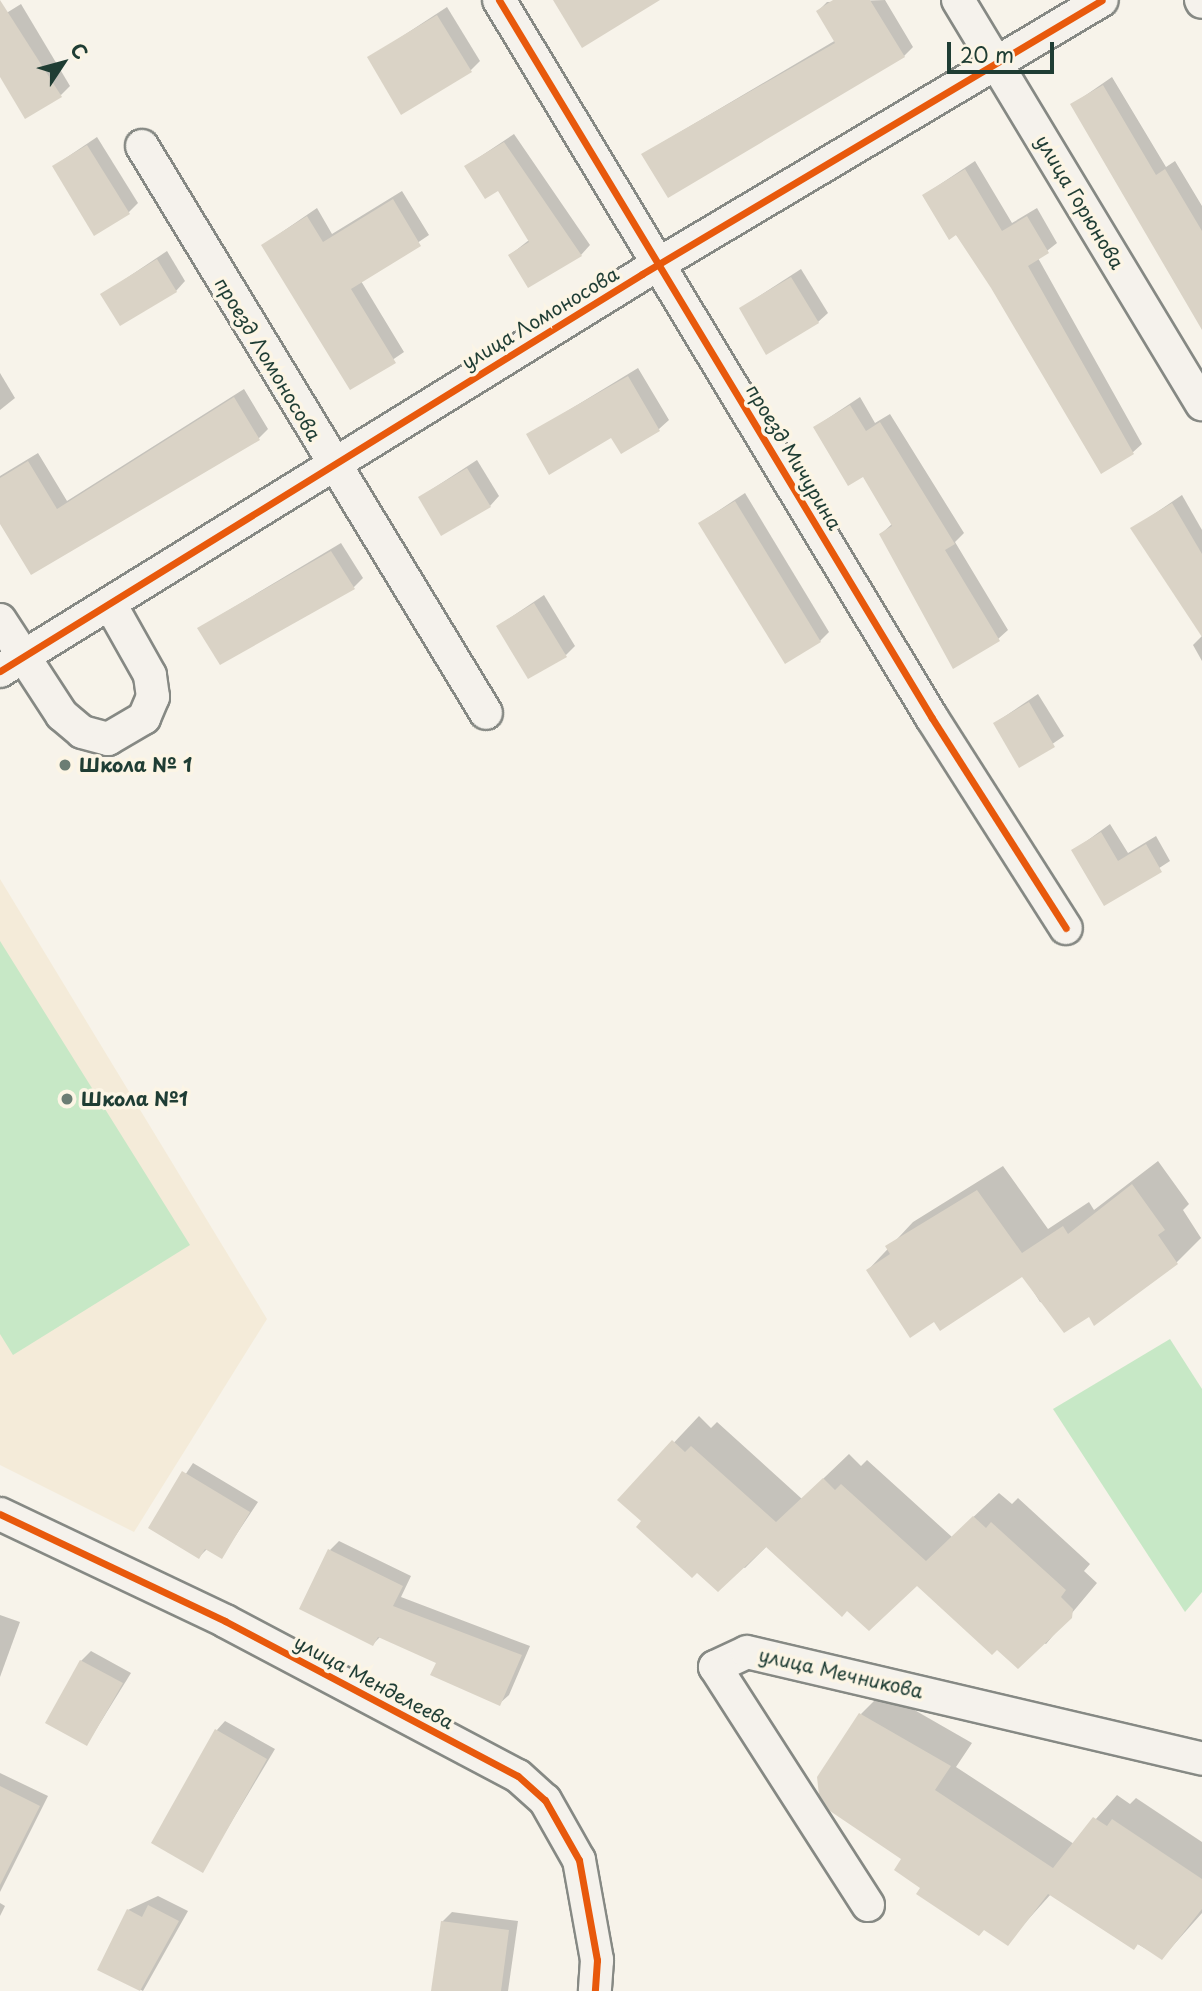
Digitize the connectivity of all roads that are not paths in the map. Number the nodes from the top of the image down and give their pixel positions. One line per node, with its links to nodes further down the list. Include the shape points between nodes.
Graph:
1 (499, 0): 6 (street, проезд Мичурина)
2 (958, 0): 4 (street, улица Горюнова)
3 (1102, 0): 4 (street, улица Ломоносова)
4 (996, 63): 6 (street, улица Ломоносова); 7 (street, улица Горюнова)
5 (142, 146): 8 (street, проезд Ломоносова)
6 (660, 263): 8 (street, улица Ломоносова); 13 (street, проезд Мичурина, via 932,718)
7 (1202, 404)
8 (331, 464): 9 (street, улица Ломоносова); 12 (street, проезд Ломоносова)
9 (110, 604): 11 (street, улица Ломоносова); 11 (street, via 150,674 153,697 144,718 126,733 108,739 82,733)
10 (0, 620): 11 (street)
11 (12, 664)
12 (486, 713)
13 (1066, 928)
14 (0, 1514): 17 (street, улица Менделеева, via 225,1621 518,1776 565,1828 579,1860 597,1960)
15 (1202, 1759): 16 (street, улица Мечникова, via 747,1652 715,1667)
16 (868, 1905)
17 (596, 1991)

